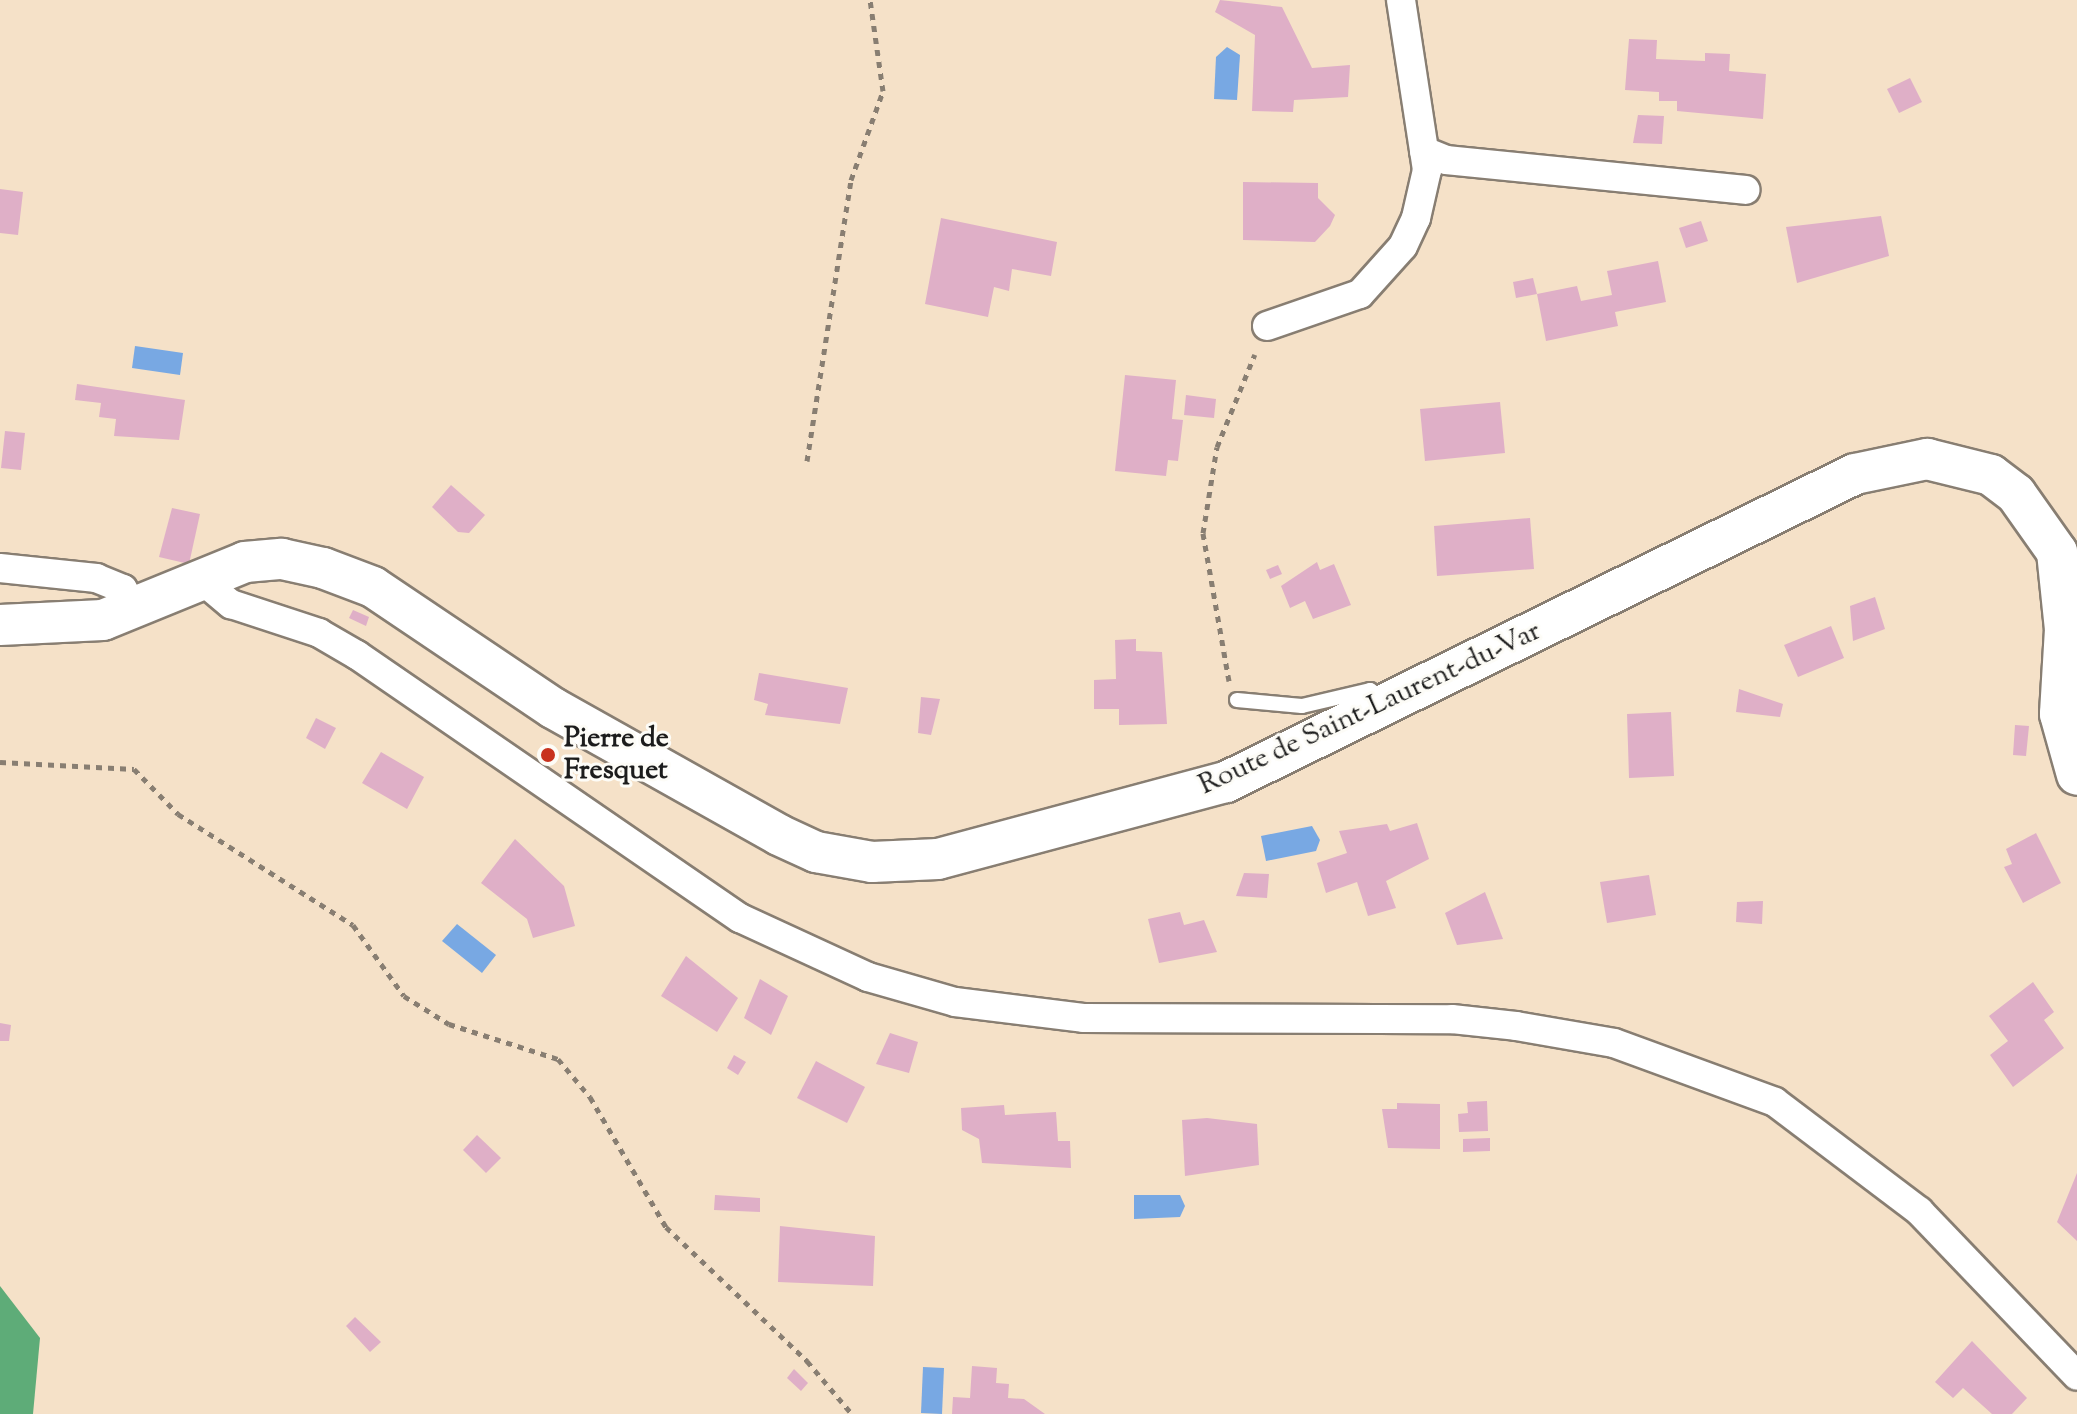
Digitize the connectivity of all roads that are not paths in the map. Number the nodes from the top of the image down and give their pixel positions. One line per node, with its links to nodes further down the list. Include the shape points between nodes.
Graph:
1 (1401, 0): 2 (street)
2 (1424, 151): 3 (street); 4 (street, via 1427,182 1416,218 1383,272 1331,310)
3 (1745, 190)
4 (1267, 326)
5 (0, 568): 7 (street, via 96,578 123,589)
6 (202, 580): 7 (street, Route de Saint-Laurent-du-Var); 10 (street, Route de Saint-Laurent-du-Var, via 245,562 282,559 373,587 553,708 779,835 816,852 872,862 938,859 1170,801 1226,782); 12 (street, via 231,604 292,622 357,655 740,918 868,977 955,1002 1083,1018 1452,1019 1516,1026 1614,1043 1762,1096 1842,1147 1919,1211)
7 (134, 609): 8 (street, Route de Saint-Laurent-du-Var, via 103,620)
8 (0, 625)
9 (1237, 700): 10 (lane, via 1302,706 1370,690)
10 (1388, 703): 11 (street, Route de Saint-Laurent-du-Var, via 1855,474 1927,459 1968,465 2016,494 2057,552 2065,629 2060,714)
11 (2077, 775)
12 (2077, 1376)

